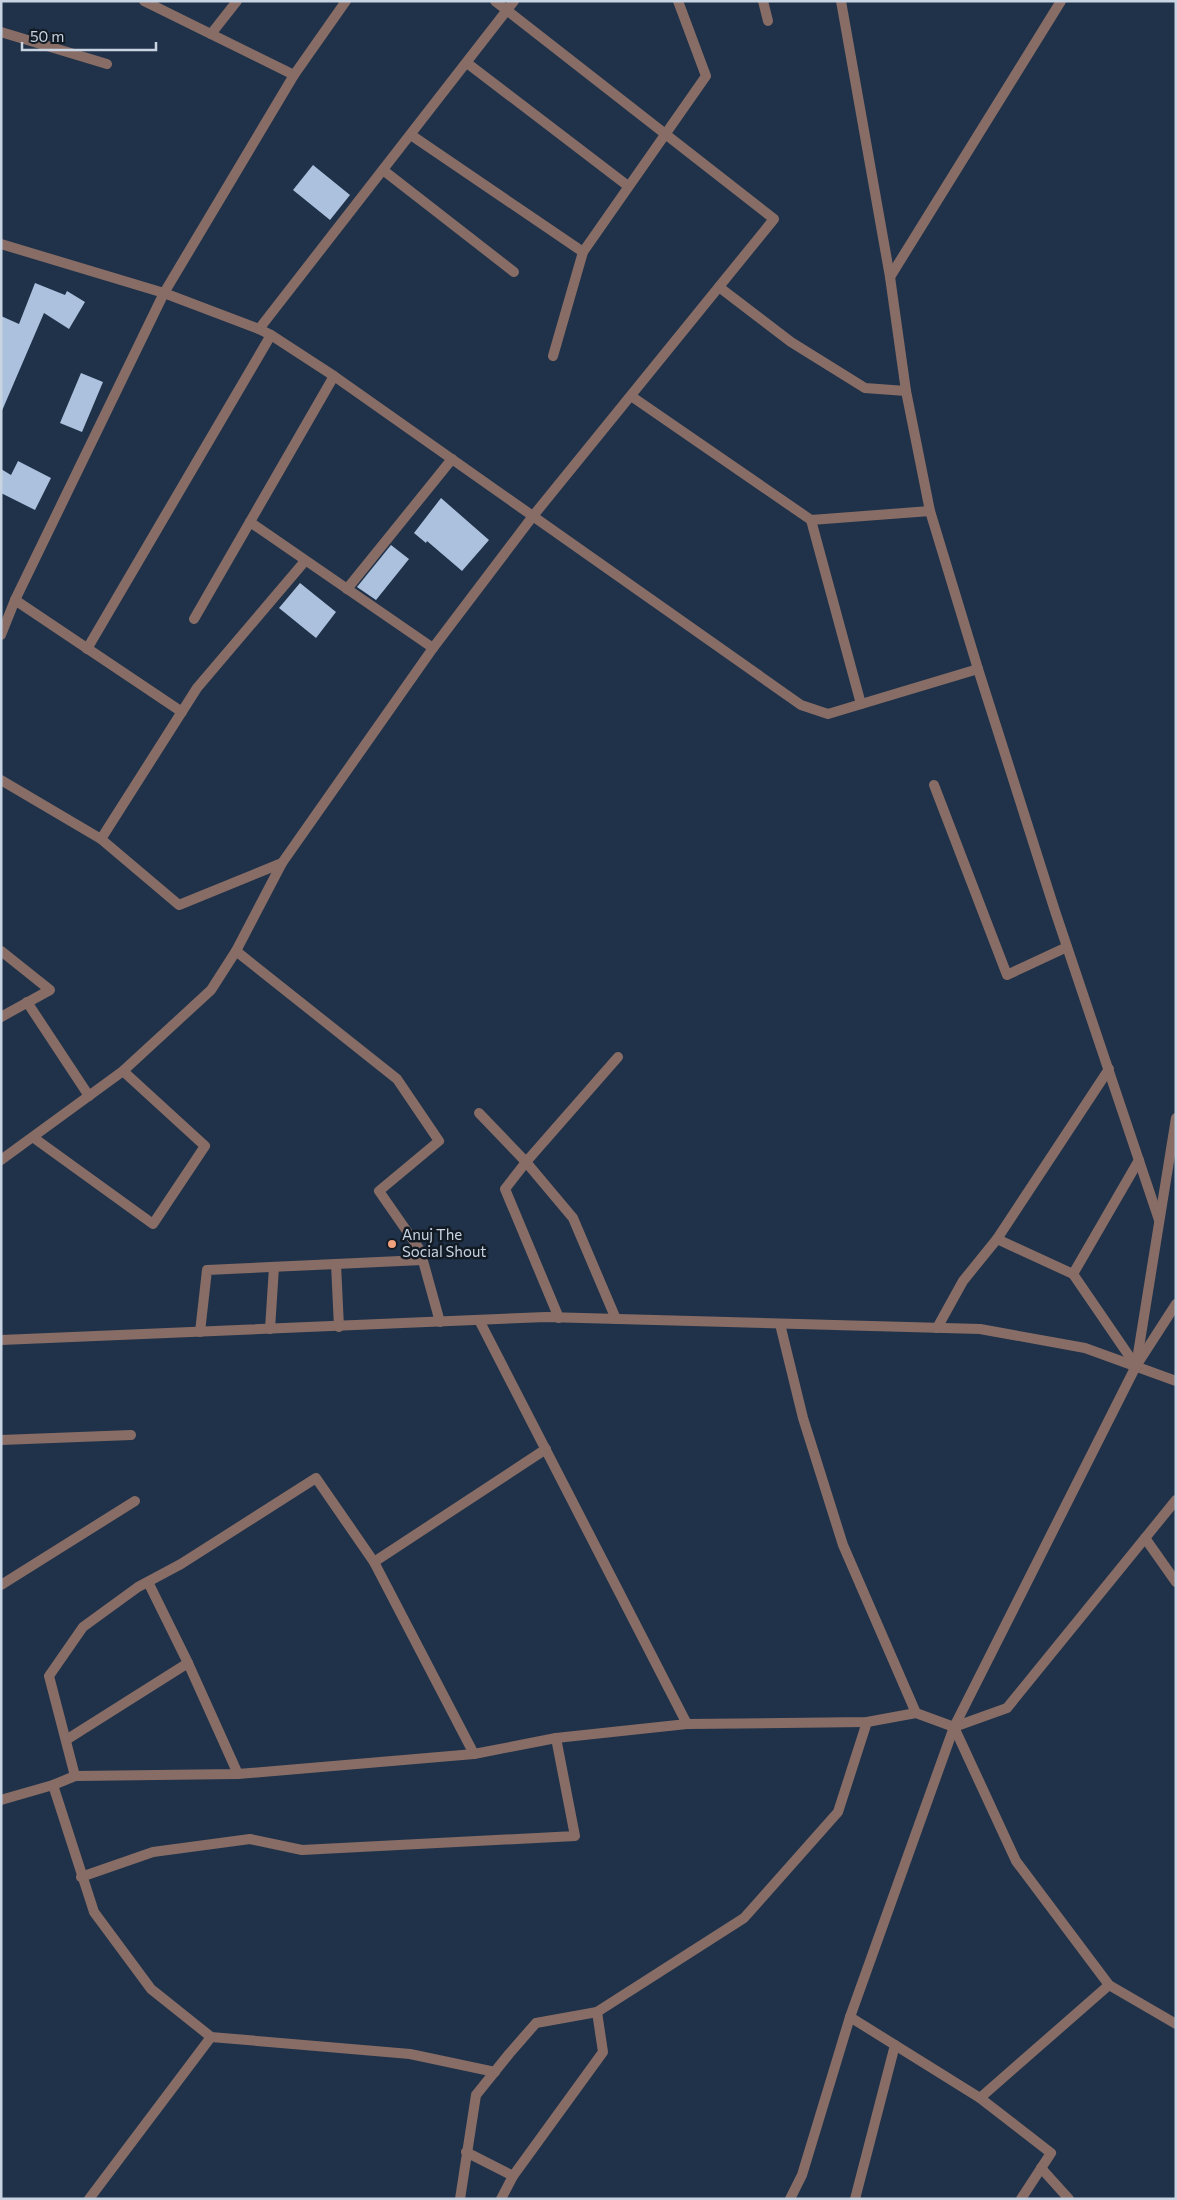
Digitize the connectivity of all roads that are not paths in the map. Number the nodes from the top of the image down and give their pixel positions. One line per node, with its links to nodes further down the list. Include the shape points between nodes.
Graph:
1 (144, 1): 13 (street)
2 (237, 1): 13 (street)
3 (346, 1): 16 (street)
4 (495, 1): 10 (street)
5 (514, 1): 10 (street)
6 (678, 1): 17 (street, via 706,76)
7 (763, 1): 11 (street)
8 (841, 1): 24 (street)
9 (1061, 1): 24 (street)
10 (507, 11): 14 (street); 17 (street)
11 (768, 21)
12 (1, 32): 15 (street)
13 (211, 34): 16 (street)
14 (467, 63): 18 (street); 20 (street)
15 (107, 64)
16 (294, 76): 26 (street)
17 (665, 134): 20 (street); 25 (street, via 774,219)
18 (411, 135): 19 (street); 22 (street)
19 (383, 170): 23 (street); 27 (street)
20 (628, 186): 22 (street)
21 (1, 244): 26 (street)
22 (583, 252): 29 (street)
23 (514, 272)
24 (890, 277): 31 (street)
25 (719, 287): 31 (street, via 791,342 865,388); 32 (street)
26 (164, 293): 27 (street); 40 (street)
27 (259, 329): 28 (street)
28 (271, 335): 30 (street); 44 (street)
29 (553, 356)
30 (334, 376): 33 (street); 37 (street)
31 (906, 391): 34 (street)
32 (631, 396): 35 (street); 36 (street)
33 (452, 459): 35 (street); 39 (street)
34 (930, 511): 36 (street); 45 (street)
35 (533, 516): 43 (street); 46 (street, via 802,705 828,714)
36 (811, 520): 46 (street)
37 (250, 522): 38 (street); 41 (street)
38 (306, 560): 39 (street); 47 (street, via 197,688)
39 (347, 589): 43 (street)
40 (15, 600): 42 (street); 44 (street)
41 (194, 619)
42 (1, 635)
43 (433, 648): 51 (street)
44 (88, 649): 47 (street)
45 (978, 670): 46 (street); 52 (street)
46 (861, 704)
47 (182, 712): 50 (street)
48 (1, 780): 50 (street)
49 (934, 785): 52 (street, via 1007,975)
50 (101, 839): 51 (street, via 179,905)
51 (282, 863): 54 (street)
52 (1067, 947): 58 (street)
53 (1, 951): 55 (street, via 50,990)
54 (236, 951): 59 (street, via 211,990); 69 (street, via 397,1079 439,1141 379,1190 420,1250)
55 (27, 1002): 56 (street); 60 (street)
56 (1, 1017)
57 (618, 1056): 66 (street)
58 (1109, 1070): 65 (street); 68 (street)
59 (123, 1071): 60 (street); 63 (street, via 205,1146 153,1224)
60 (89, 1096): 63 (street)
61 (479, 1113): 66 (street)
62 (1176, 1118): 67 (street)
63 (34, 1138): 64 (street)
64 (1, 1160)
65 (1139, 1160): 67 (street); 72 (street)
66 (526, 1162): 74 (street, via 505,1189); 75 (street, via 573,1218)
67 (1159, 1220): 84 (street)
68 (997, 1239): 72 (street); 80 (street, via 963,1281)
69 (422, 1260): 70 (street); 77 (street)
70 (336, 1264): 71 (street); 79 (street)
71 (274, 1267): 81 (street); 82 (street, via 207,1270)
72 (1073, 1274): 84 (street)
73 (1176, 1304): 84 (street)
74 (558, 1318): 75 (street); 76 (street)
75 (616, 1319): 78 (street)
76 (479, 1320): 77 (street); 88 (street)
77 (440, 1322): 79 (street)
78 (780, 1324): 80 (street); 97 (street, via 803,1418 843,1545)
79 (339, 1327): 81 (street)
80 (937, 1328): 84 (street, via 980,1329 1085,1348)
81 (270, 1329): 82 (street)
82 (200, 1332): 83 (street)
83 (1, 1340)
84 (1136, 1366): 85 (street); 100 (street)
85 (1176, 1381)
86 (131, 1435): 87 (street)
87 (1, 1440)
88 (546, 1449): 92 (street); 99 (street)
89 (1176, 1500): 91 (street)
90 (135, 1501): 95 (street)
91 (1145, 1538): 94 (street); 100 (street, via 1007,1708)
92 (374, 1562): 93 (street, via 316,1478 182,1564); 103 (street)
93 (148, 1582): 96 (street); 102 (street, via 83,1627 49,1676)
94 (1176, 1582)
95 (1, 1586)
96 (188, 1663): 102 (street); 104 (street)
97 (916, 1713): 98 (street); 100 (street)
98 (866, 1722): 99 (street); 110 (street, via 838,1812 744,1918)
99 (688, 1724): 101 (street)
100 (954, 1727): 109 (street, via 1016,1861); 111 (street)
101 (556, 1738): 103 (street); 108 (street, via 575,1836 302,1850 250,1839 153,1852)
102 (66, 1740): 105 (street)
103 (474, 1754): 104 (street)
104 (238, 1774): 105 (street)
105 (75, 1776): 106 (street)
106 (54, 1785): 107 (street); 108 (street)
107 (1, 1800)
108 (81, 1876): 113 (street, via 94,1912 151,1989)
109 (1109, 1985): 112 (street); 116 (street)
110 (597, 2012): 115 (street, via 536,2023); 119 (street, via 604,2052)
111 (850, 2017): 114 (street); 123 (street, via 802,2175)
112 (1176, 2024)
113 (212, 2037): 115 (street, via 410,2054); 120 (street)
114 (895, 2045): 116 (street); 124 (street)
115 (495, 2072): 117 (street, via 476,2095)
116 (980, 2098): 118 (street, via 1051,2154)
117 (466, 2152): 119 (street); 121 (street)
118 (1041, 2168): 125 (street); 126 (street)
119 (513, 2176): 122 (street)
120 (89, 2199)
121 (460, 2199)
122 (501, 2199)
123 (790, 2199)
124 (855, 2199)
125 (1021, 2199)
126 (1069, 2199)

